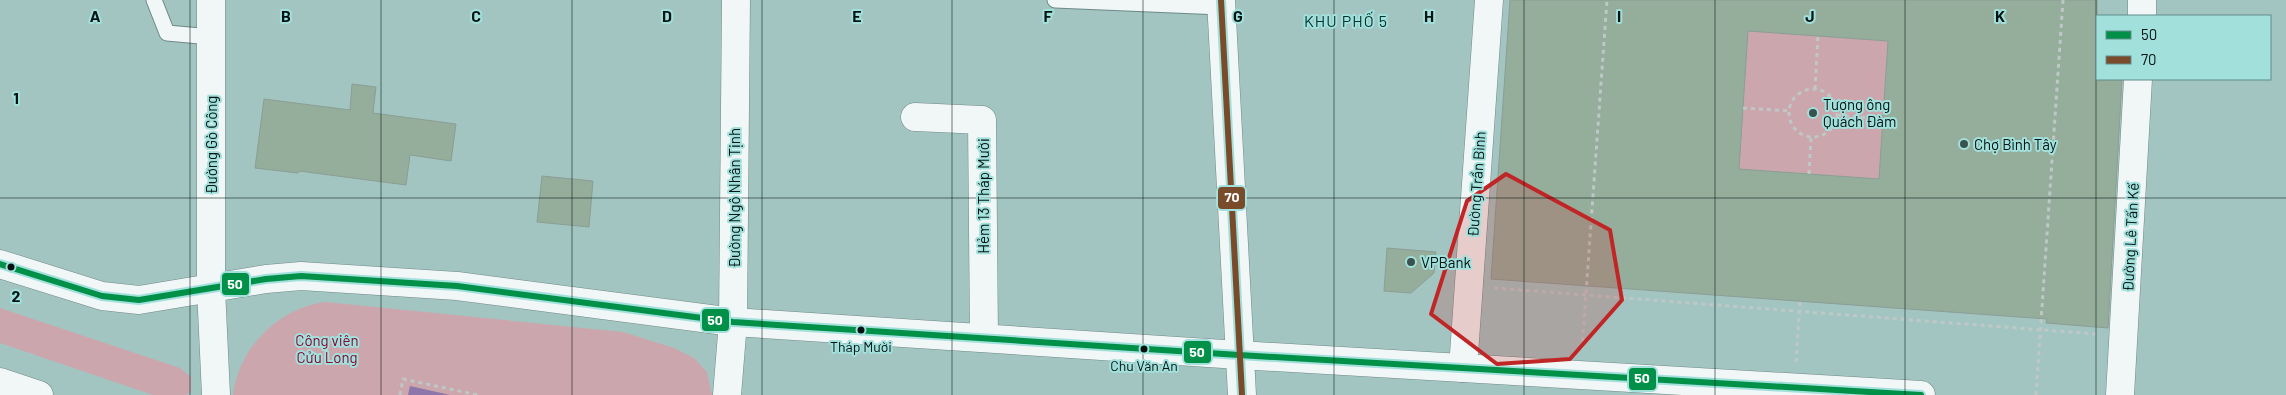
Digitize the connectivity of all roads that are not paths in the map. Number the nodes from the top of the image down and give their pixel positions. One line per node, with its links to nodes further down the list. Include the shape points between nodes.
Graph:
1 (154, 0): 9 (lane, via 167,33)
2 (211, 0): 9 (street, Đường Gò Công)
3 (736, 0): 14 (street, Đường Ngô Nhân Tịnh)
4 (1055, 0): 7 (lane)
5 (1489, 0): 17 (street, Đường Trần Bình)
6 (2142, 0): 8 (street)
7 (1221, 3): 16 (street)
8 (2142, 15)
9 (211, 36): 13 (street, Đường Gò Công)
10 (2138, 80): 25 (street, Đường Lê Tấn Kế)
11 (915, 117): 15 (street, Hẻm 13 Tháp Mười, via 982,120)
12 (0, 264): 13 (street, via 102,296 139,300)
13 (210, 290): 14 (street, via 301,276 457,286); 21 (street, Đường Gò Công)
14 (732, 322): 15 (street); 22 (street, Đường Ngô Nhân Tịnh)
15 (984, 338): 16 (street)
16 (1239, 355): 17 (street); 23 (street)
17 (1463, 368): 19 (street)
18 (0, 382): 20 (street)
19 (1777, 389): 24 (street)
20 (38, 395)
21 (216, 395)
22 (727, 395)
23 (1242, 395)
24 (1921, 395)
25 (2120, 395)

